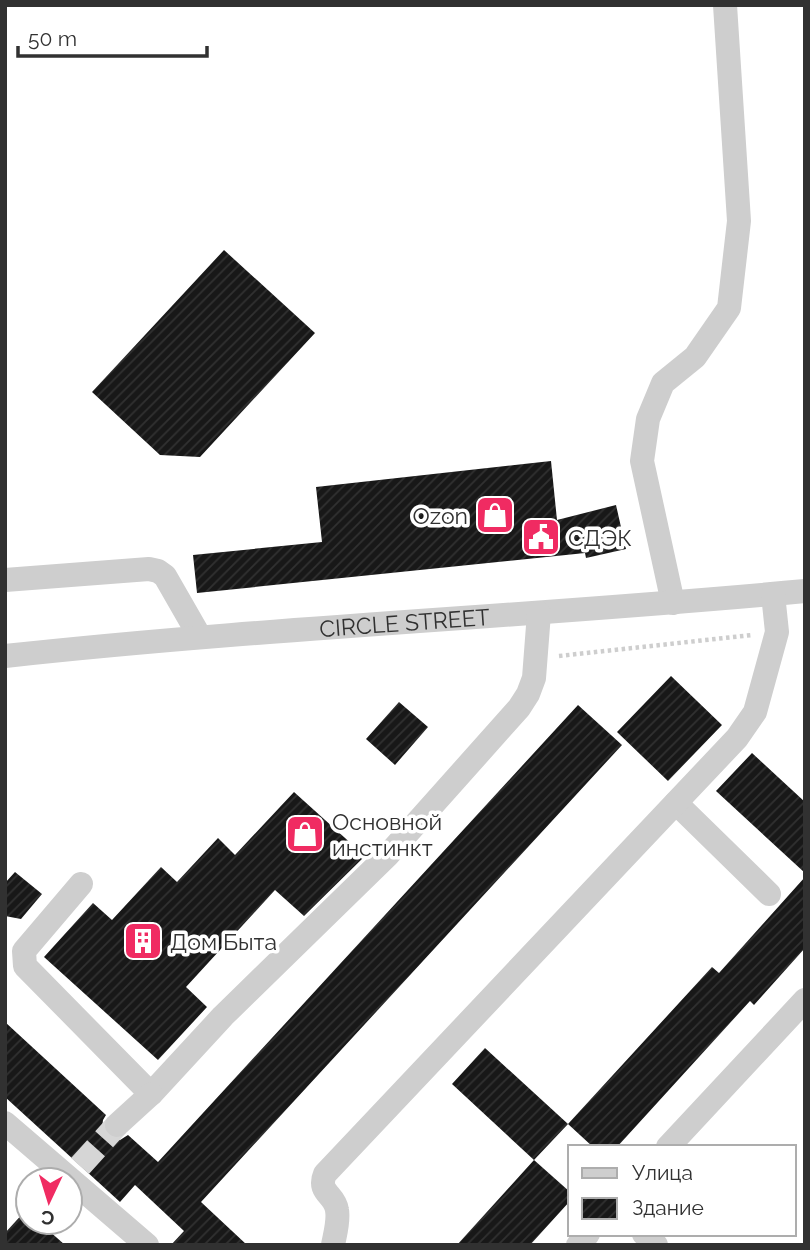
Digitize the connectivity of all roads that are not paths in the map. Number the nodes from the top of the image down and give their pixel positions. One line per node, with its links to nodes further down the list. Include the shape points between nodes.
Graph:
1 (725, 5): 5 (street, via 739,221 729,308 695,357 663,383 648,419 642,461)
2 (5, 580): 7 (street, via 158,571)
3 (805, 591): 4 (street, CIRCLE STREET)
4 (773, 594): 5 (street, CIRCLE STREET); 9 (street, via 777,632 755,712)
5 (673, 603): 6 (street, CIRCLE STREET)
6 (539, 613): 7 (street, CIRCLE STREET); 13 (street, via 534,678 519,708 387,856 223,1016)
7 (200, 637): 8 (street, CIRCLE STREET)
8 (5, 656)
9 (676, 803): 11 (street); 18 (street, via 325,1174 324,1191 337,1206)
10 (81, 884): 13 (street, via 24,951 25,966)
11 (769, 894)
12 (805, 1000): 16 (street)
13 (151, 1094): 15 (street)
14 (5, 1123): 17 (street, via 75,1172)
15 (117, 1125)
16 (670, 1145)
17 (147, 1245)
18 (333, 1245)

